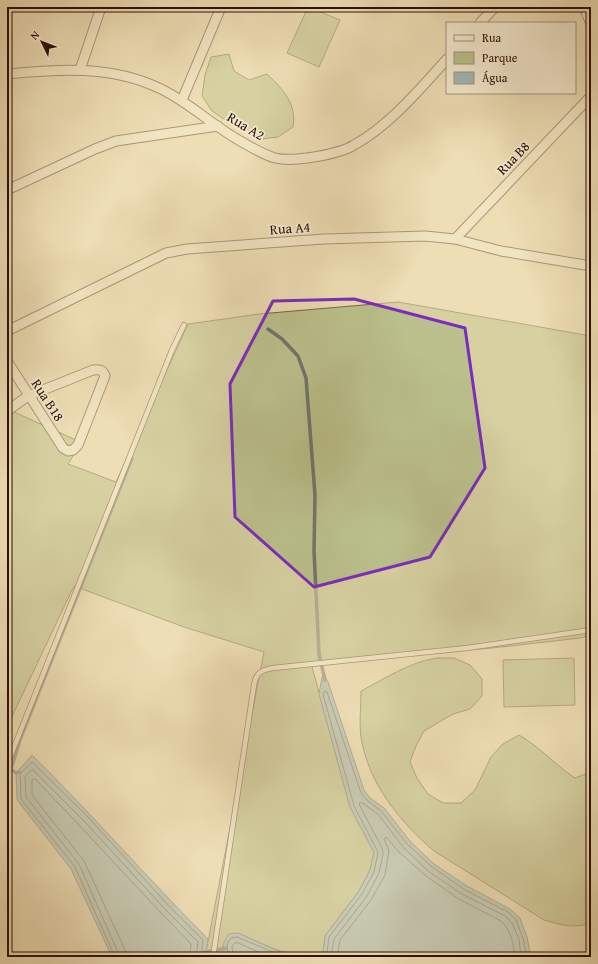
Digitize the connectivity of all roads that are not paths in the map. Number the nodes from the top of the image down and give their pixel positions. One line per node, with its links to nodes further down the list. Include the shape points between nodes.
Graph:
1 (221, 7): 11 (street)
2 (495, 7): 5 (street)
3 (584, 7): 6 (street)
4 (98, 9): 8 (street)
5 (481, 22)
6 (591, 24)
7 (446, 60): 12 (street, Rua A2, via 380,127 353,146 323,156 298,160 274,158)
8 (80, 70): 9 (street, Rua A2); 11 (street, Rua A2, via 105,72 140,80)
9 (7, 74)
10 (591, 96): 14 (street, Rua B8)
11 (182, 100): 12 (street, Rua A2)
12 (218, 126): 13 (street, via 116,141)
13 (7, 190)
14 (455, 239): 15 (street, Rua A4, via 501,251); 17 (street, Rua A4, via 425,236 394,237 187,249 166,254)
15 (591, 266)
16 (184, 325): 22 (lane)
17 (7, 331)
18 (7, 361): 19 (street, Rua B18)
19 (28, 396): 19 (street, Rua B18, via 93,370 104,372 105,381 78,445 73,450 63,448); 20 (street)
20 (7, 411)
21 (591, 630): 23 (lane, via 467,648 273,668 259,672 255,678)
22 (7, 764)
23 (213, 957)

